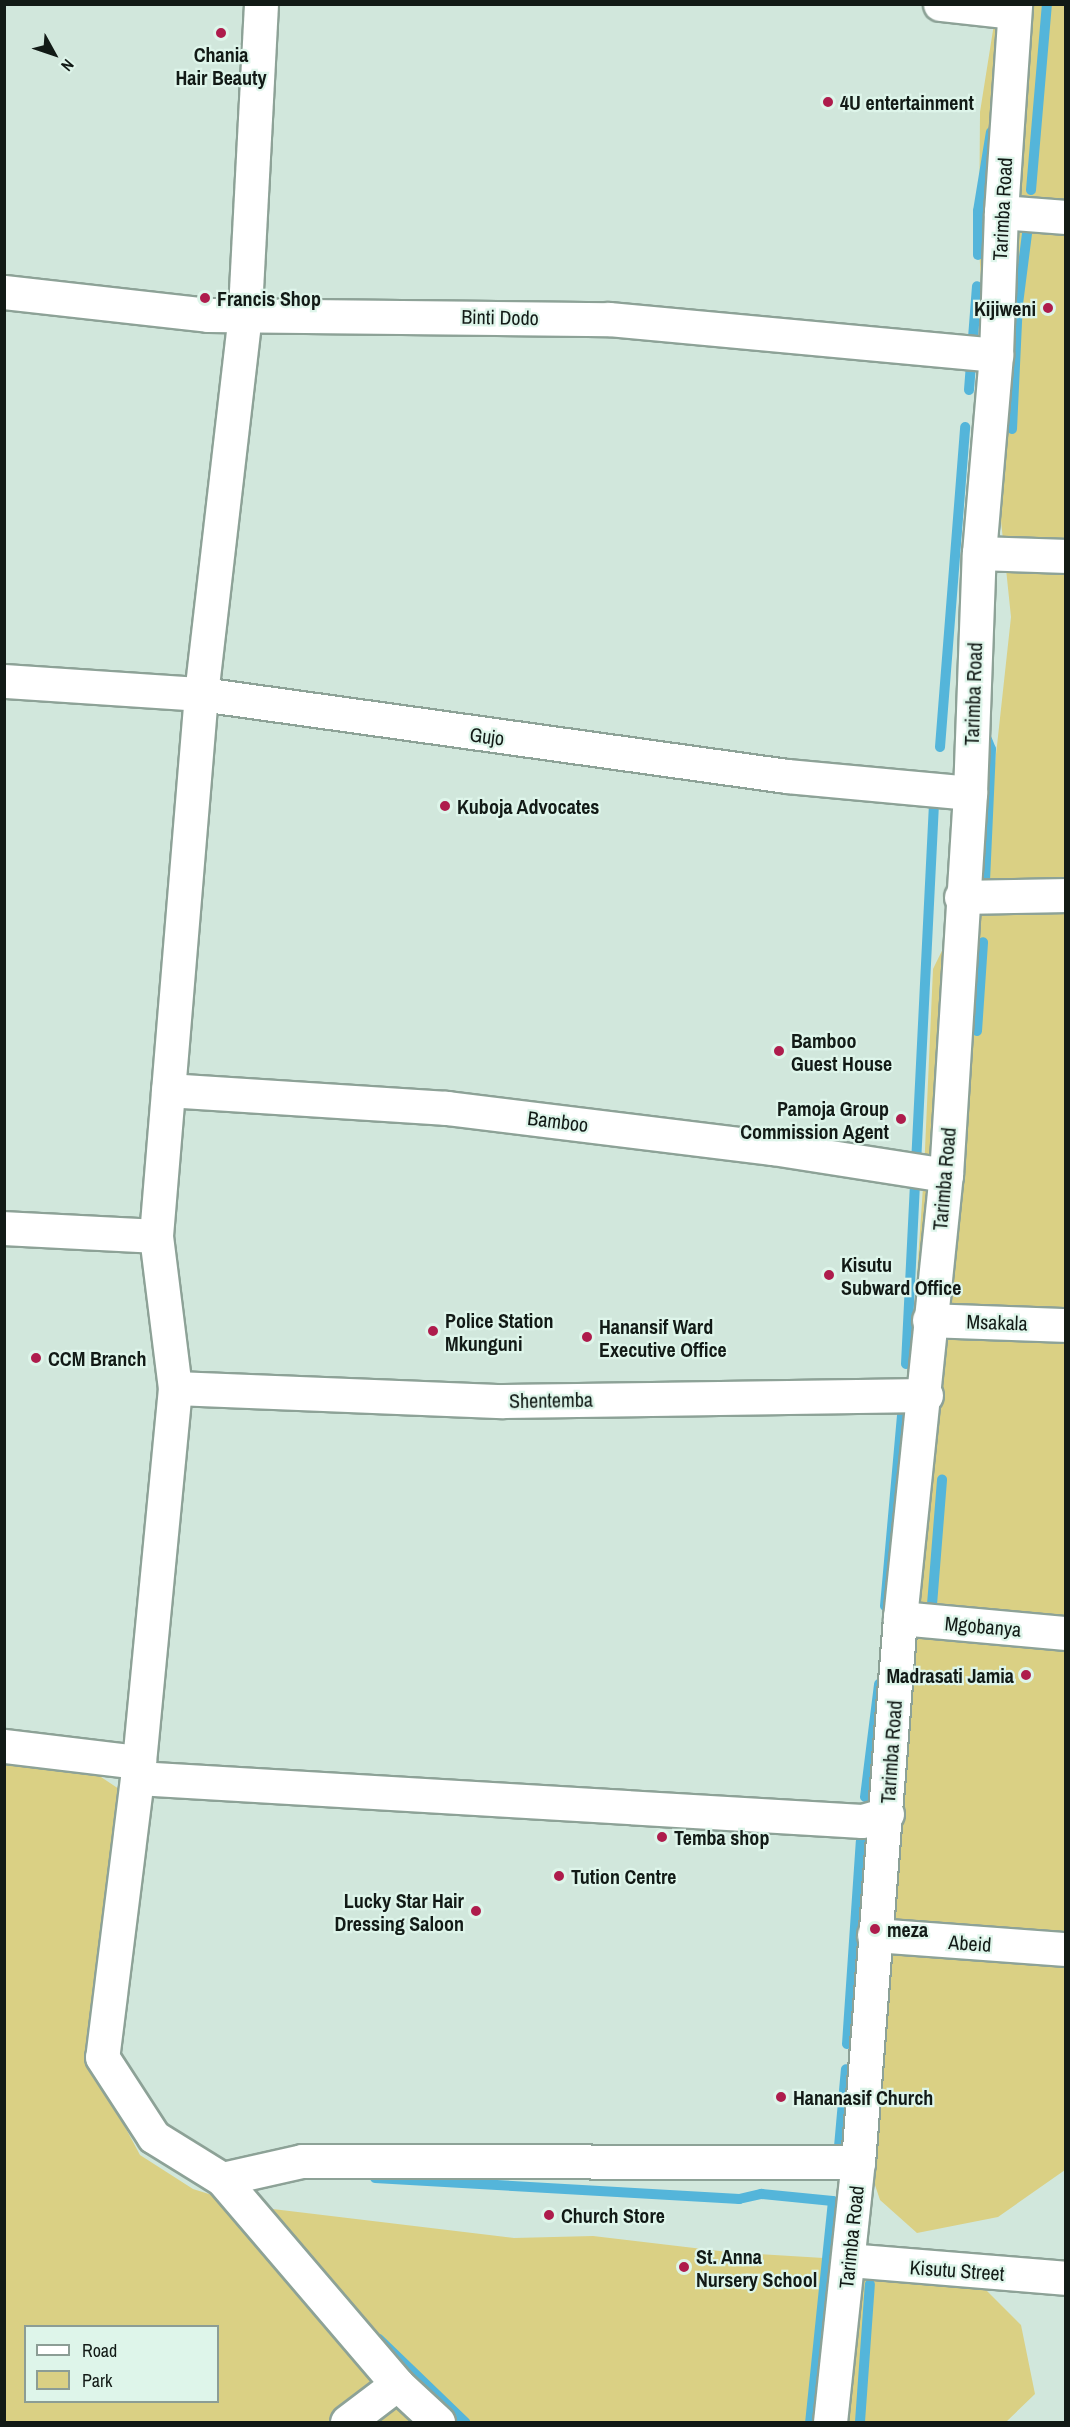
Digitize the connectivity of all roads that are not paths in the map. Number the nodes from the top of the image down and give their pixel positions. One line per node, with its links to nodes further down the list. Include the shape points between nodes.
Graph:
1 (261, 4): 7 (street)
2 (940, 4): 3 (street)
3 (1015, 8): 4 (street, Tarimba Road)
4 (1001, 212): 5 (street); 8 (street, Tarimba Road)
5 (1065, 217)
6 (4, 292): 7 (street, Binti Dodo, via 168,313)
7 (244, 314): 8 (street, Binti Dodo, via 609,319); 12 (street)
8 (996, 355): 9 (street, Tarimba Road)
9 (979, 553): 10 (street); 13 (street, Tarimba Road)
10 (1065, 556)
11 (4, 681): 12 (street, Gujo)
12 (201, 694): 13 (street, Gujo, via 787,776); 16 (street)
13 (970, 793): 15 (street, Tarimba Road)
14 (1065, 895): 15 (street)
15 (960, 897): 17 (street, Tarimba Road)
16 (168, 1090): 17 (street, Bamboo, via 446,1108 773,1148); 19 (street)
17 (946, 1175): 20 (street, Tarimba Road)
18 (4, 1228): 19 (street)
19 (156, 1236): 22 (street)
20 (929, 1320): 21 (street, Msakala); 23 (street, Tarimba Road)
21 (1065, 1325)
22 (175, 1388): 23 (street, Shentemba, via 503,1401); 27 (street)
23 (926, 1395): 24 (street, Tarimba Road)
24 (900, 1618): 25 (street, Mgobanya); 28 (street, Tarimba Road)
25 (1065, 1633)
26 (4, 1746): 27 (street)
27 (138, 1770): 28 (street, via 862,1821); 32 (street, via 102,2057 154,2137)
28 (887, 1814): 29 (street, Tarimba Road)
29 (874, 1935): 30 (street, Abeid); 31 (street, Tarimba Road)
30 (1065, 1949)
31 (858, 2162): 32 (street, via 302,2161); 33 (street, Tarimba Road)
32 (222, 2179): 35 (street)
33 (848, 2260): 34 (street, Kisutu Street); 38 (street, Tarimba Road)
34 (1065, 2278)
35 (397, 2384): 36 (street); 37 (street)
36 (348, 2422)
37 (438, 2422)
38 (830, 2422)

